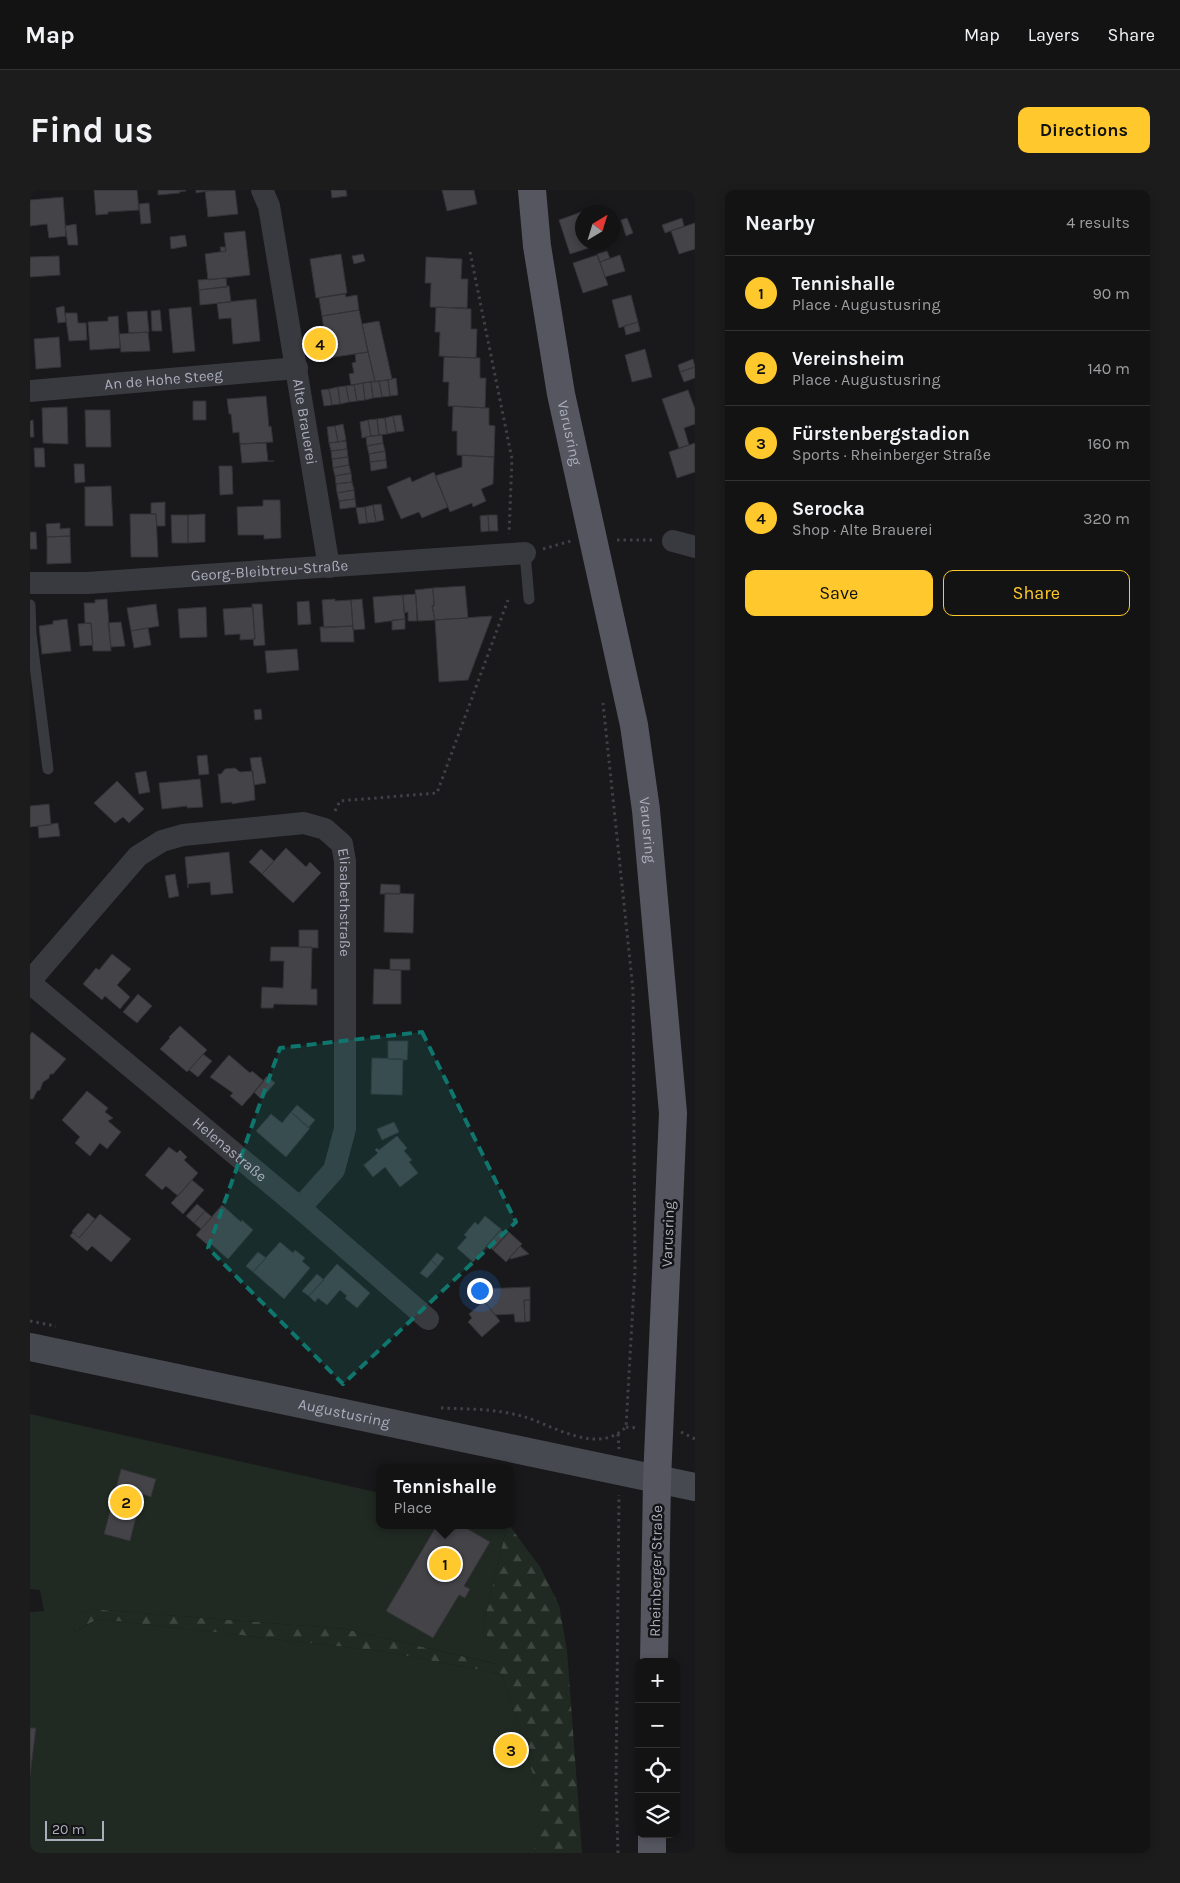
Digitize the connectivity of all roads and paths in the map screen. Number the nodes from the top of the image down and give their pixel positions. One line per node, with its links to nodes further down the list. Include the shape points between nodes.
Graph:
1 (262, 190): 4 (street, Alte Brauerei, via 269,206)
2 (532, 190): 8 (main road, Varusring, via 537,246 561,394)
3 (470, 252): 10 (path, via 512,459)
4 (297, 368): 5 (street, An de Hohe Steeg); 11 (street, Alte Brauerei)
5 (30, 391)
6 (567, 532): 8 (path)
7 (672, 540): 8 (path); 9 (street)
8 (577, 544): 10 (path); 28 (main road, Varusring, via 634,725 673,1112)
9 (695, 547)
10 (525, 552): 11 (street, Georg-Bleibtreu-Straße); 14 (lane)
11 (329, 567): 12 (street, Georg-Bleibtreu-Straße, via 88,583)
12 (30, 583)
13 (508, 600): 18 (path, via 436,793 340,801)
14 (529, 600)
15 (30, 605): 17 (lane)
16 (603, 699): 26 (path, via 634,990 634,1269 626,1427)
17 (48, 769)
18 (325, 829): 19 (street, Elisabethstraße, via 304,823 184,835 162,841 138,856); 20 (street, Elisabethstraße, via 342,844 346,861 345,1129 334,1170)
19 (30, 982): 20 (street, Helenastraße)
20 (300, 1208): 21 (street, Helenastraße)
21 (428, 1319)
22 (30, 1321): 23 (path)
23 (59, 1327)
24 (30, 1347): 27 (main road, Augustusring)
25 (440, 1408): 26 (path, via 522,1416 568,1434 596,1440)
26 (618, 1434): 27 (path)
27 (619, 1473): 28 (main road, Augustusring); 32 (path)
28 (657, 1480): 29 (main road, Augustusring); 30 (main road, Rheinberger Straße)
29 (695, 1488)
30 (654, 1658)
31 (652, 1838): 33 (main road)
32 (618, 1853)
33 (652, 1853)

